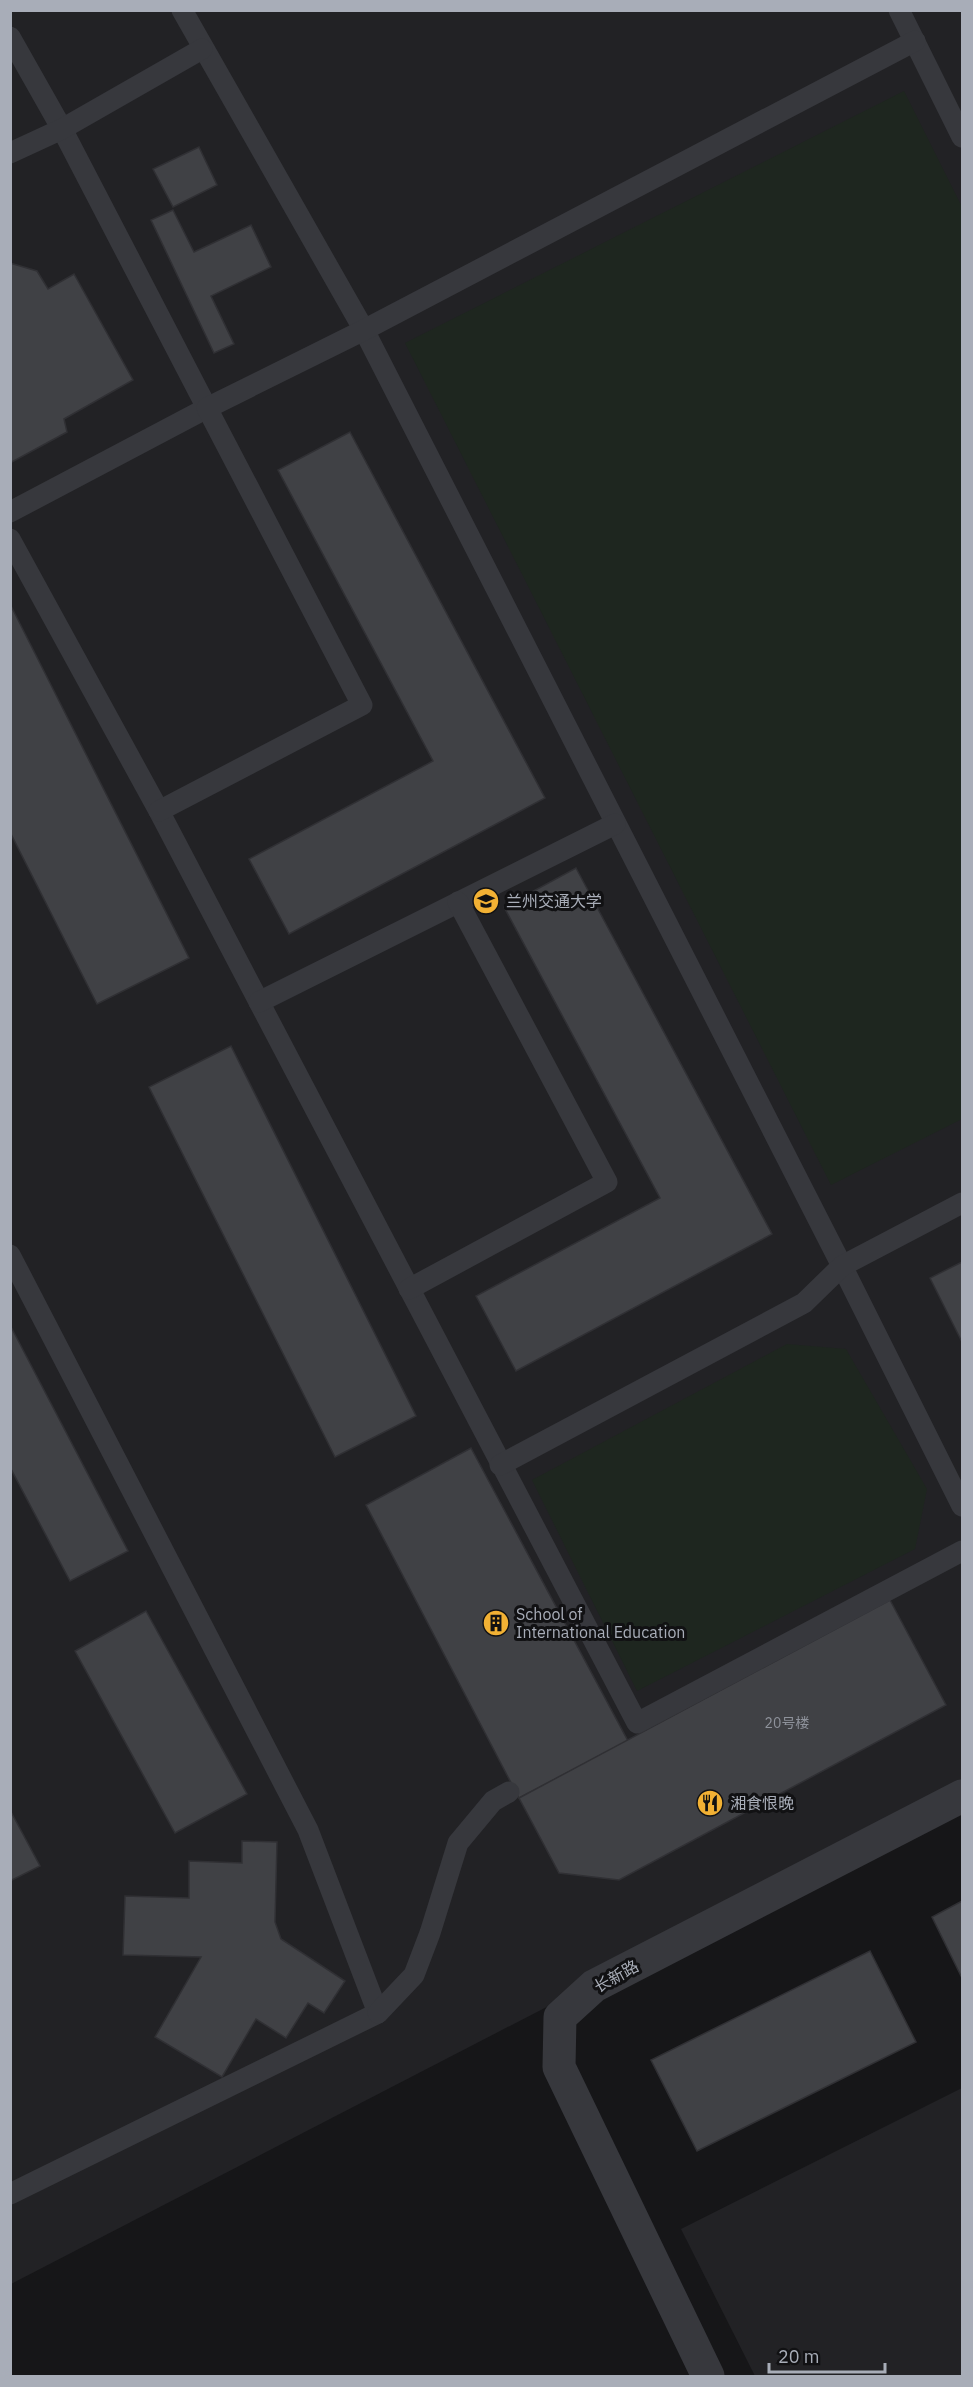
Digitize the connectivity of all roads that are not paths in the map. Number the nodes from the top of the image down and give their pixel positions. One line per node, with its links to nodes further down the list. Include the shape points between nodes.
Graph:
1 (182, 10): 5 (lane)
2 (899, 10): 4 (lane)
3 (10, 37): 6 (lane)
4 (915, 41): 7 (lane); 9 (lane)
5 (202, 49): 6 (lane); 9 (lane)
6 (62, 129): 8 (lane); 10 (lane)
7 (963, 137)
8 (10, 153)
9 (364, 330): 10 (lane); 14 (lane)
10 (207, 408): 11 (lane); 13 (lane, via 362,705)
11 (10, 512)
12 (10, 539): 13 (lane)
13 (159, 812): 16 (lane)
14 (615, 824): 15 (lane); 19 (lane)
15 (458, 902): 16 (lane); 20 (lane, via 607,1182)
16 (259, 1002): 20 (lane)
17 (963, 1203): 19 (lane)
18 (10, 1255): 26 (lane, via 308,1830)
19 (842, 1266): 21 (lane, via 804,1303); 22 (lane)
20 (409, 1289): 21 (lane)
21 (500, 1465): 23 (lane, via 632,1726)
22 (963, 1506)
23 (963, 1551)
24 (509, 1792): 26 (lane, via 493,1801 458,1843 414,1976)
25 (963, 1796): 28 (street, 长新路, via 594,1986 560,2017 559,2067)
26 (378, 2013): 27 (lane)
27 (10, 2194)
28 (708, 2376)

